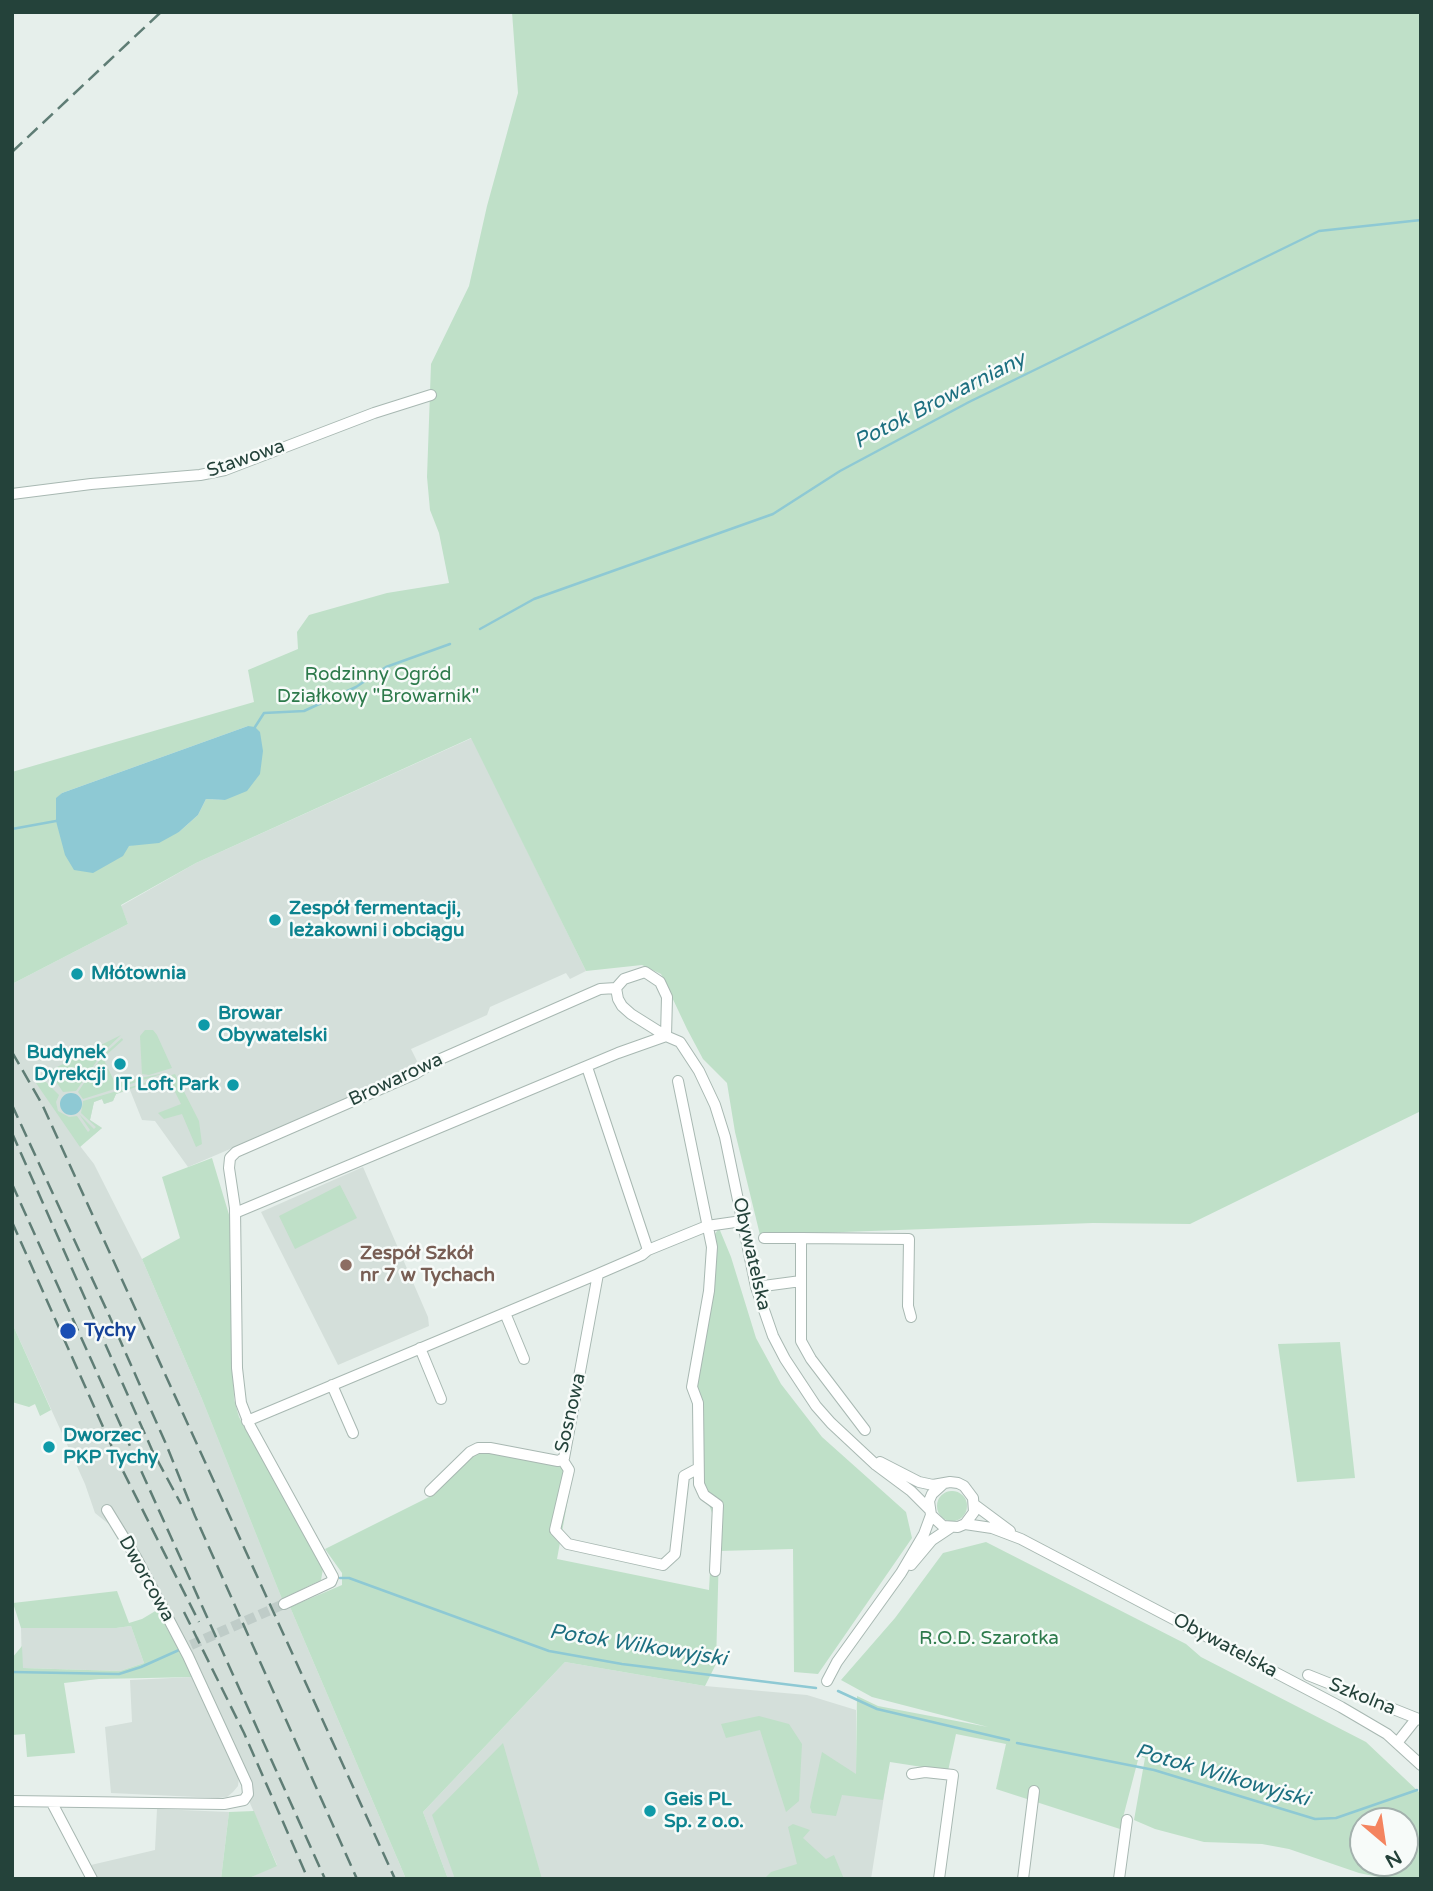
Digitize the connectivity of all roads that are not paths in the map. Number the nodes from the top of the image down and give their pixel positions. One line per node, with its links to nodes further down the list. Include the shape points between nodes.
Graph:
1 (431, 395): 2 (street, Stawowa, via 217,472)
2 (12, 494)
3 (616, 988): 4 (street, Obywatelska, via 627,1012); 4 (street, via 638,973 658,980 667,997); 7 (street, Browarowa, via 600,989 236,1152 228,1162)
4 (666, 1036): 5 (street); 8 (street, Obywatelska, via 676,1038 688,1051 715,1105)
5 (587, 1067): 7 (street); 12 (street)
6 (678, 1081): 9 (street, Obywatelska)
7 (235, 1213): 22 (street, Browarowa, via 237,1368 240,1403)
8 (742, 1221): 9 (street); 15 (street, Obywatelska)
9 (707, 1226): 12 (street); 27 (street, Obywatelska, via 712,1247 709,1291 692,1387 698,1403)
10 (764, 1238): 11 (street)
11 (801, 1238): 14 (street); 17 (street, via 909,1238)
12 (648, 1250): 13 (street)
13 (598, 1274): 16 (street); 26 (street, Sosnowa)
14 (801, 1281): 15 (street); 23 (street, via 802,1341)
15 (756, 1287): 25 (street, Obywatelska, via 773,1336 797,1380 831,1423)
16 (505, 1313): 18 (street); 19 (street)
17 (911, 1317)
18 (419, 1348): 20 (street); 21 (street)
19 (524, 1359)
20 (332, 1385): 22 (street); 24 (street)
21 (441, 1399)
22 (247, 1421): 38 (street, Browarowa, via 333,1577 331,1583)
23 (865, 1430)
24 (353, 1433)
25 (868, 1457): 28 (street, Obywatelska, via 919,1482); 32 (street, Obywatelska, via 914,1493)
26 (562, 1460): 27 (street, via 569,1470 555,1530 568,1544 663,1565 675,1554 684,1476); 29 (street, Sosnowa, via 478,1448)
27 (697, 1469): 36 (street, via 704,1495 718,1505)
28 (943, 1484): 30 (street, via 964,1486); 32 (street, via 932,1494)
29 (430, 1491)
30 (975, 1505): 33 (street); 35 (street, Obywatelska)
31 (107, 1510): 47 (street, Dworcowa, via 187,1647 248,1786 246,1797 234,1804)
32 (930, 1512): 34 (street, via 936,1522); 37 (street, via 924,1535)
33 (965, 1524): 34 (street); 35 (street, Obywatelska)
34 (950, 1528): 37 (street)
35 (1021, 1539): 42 (street, Obywatelska, via 1371,1723)
36 (715, 1571)
37 (901, 1573): 40 (street)
38 (284, 1604)
39 (1308, 1675): 41 (street, Szkolna)
40 (827, 1681)
41 (1419, 1719): 42 (street, Szkolna)
42 (1397, 1742): 43 (street, Obywatelska)
43 (1421, 1765)
44 (912, 1774): 50 (street, via 953,1775)
45 (1034, 1791): 51 (street)
46 (12, 1801): 47 (street, Dworcowa)
47 (52, 1802): 49 (street)
48 (1127, 1820): 52 (street)
49 (92, 1879)
50 (939, 1879)
51 (1023, 1879)
52 (1119, 1879)

